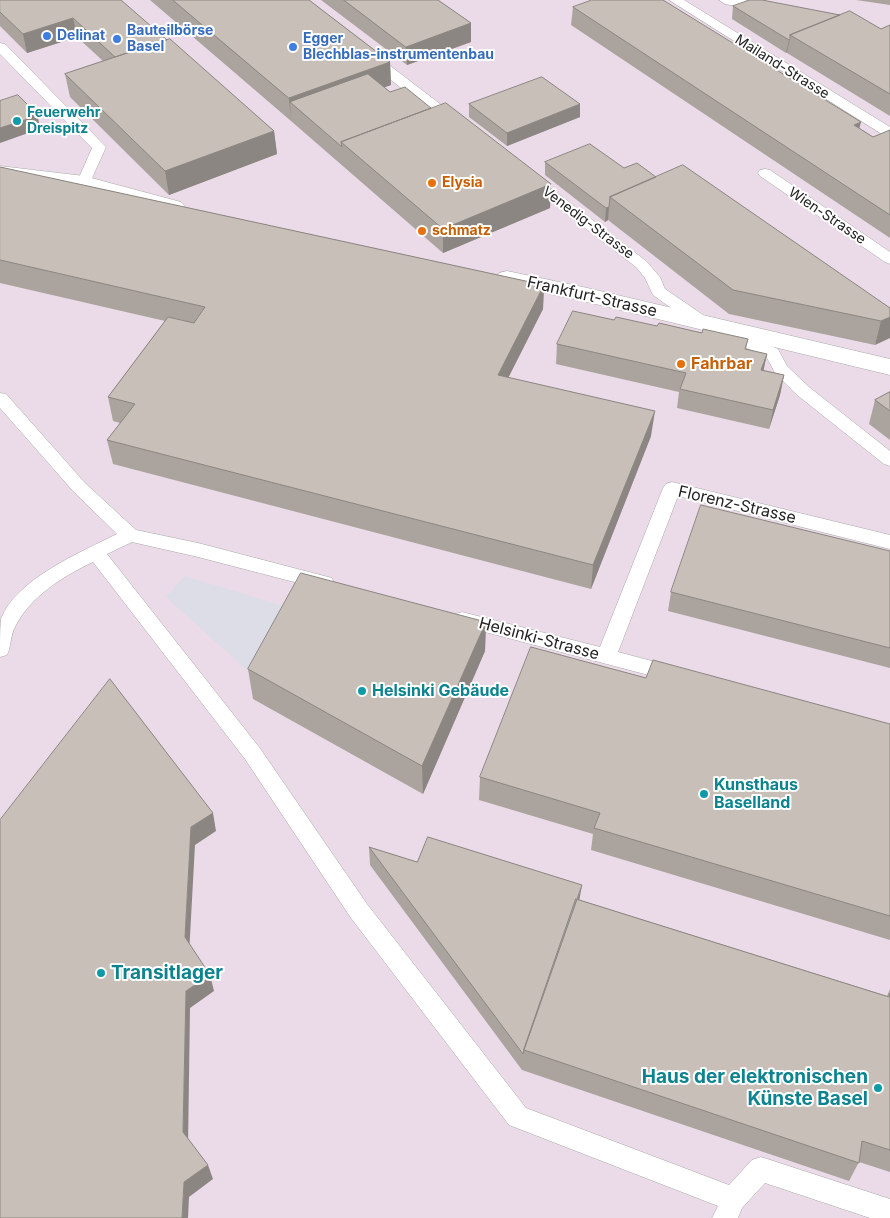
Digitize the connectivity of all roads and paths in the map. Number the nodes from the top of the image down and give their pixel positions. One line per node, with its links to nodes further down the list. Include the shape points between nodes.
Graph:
1 (675, 0): 7 (lane, Mailand-Strasse)
2 (725, 0): 3 (lane)
3 (780, 10)
4 (0, 47): 11 (lane, via 99,147)
5 (358, 48): 6 (lane)
6 (468, 132)
7 (890, 133)
8 (515, 168): 15 (lane, Venedig-Strasse, via 641,264 652,277 658,292)
9 (0, 172): 11 (street)
10 (765, 173): 13 (lane, Wien-Strasse)
11 (84, 182): 12 (street)
12 (189, 209)
13 (890, 259)
14 (487, 273): 15 (street, Frankfurt-Strasse)
15 (706, 325): 16 (street, Frankfurt-Strasse); 18 (lane, via 772,353 781,369 803,391)
16 (890, 368)
17 (0, 398): 19 (lane, via 79,487)
18 (890, 460)
19 (130, 535): 21 (lane); 22 (lane)
20 (890, 542): 25 (lane, Florenz-Strasse, via 672,488)
21 (96, 553): 24 (lane, via 33,589 16,608 4,630); 27 (lane, via 252,753 359,911 518,1117)
22 (340, 587)
23 (445, 614): 25 (lane, Helsinki-Strasse)
24 (0, 650)
25 (606, 657): 26 (lane, Helsinki-Strasse)
26 (691, 678)
27 (729, 1208): 28 (lane, via 761,1169)
28 (890, 1212)

